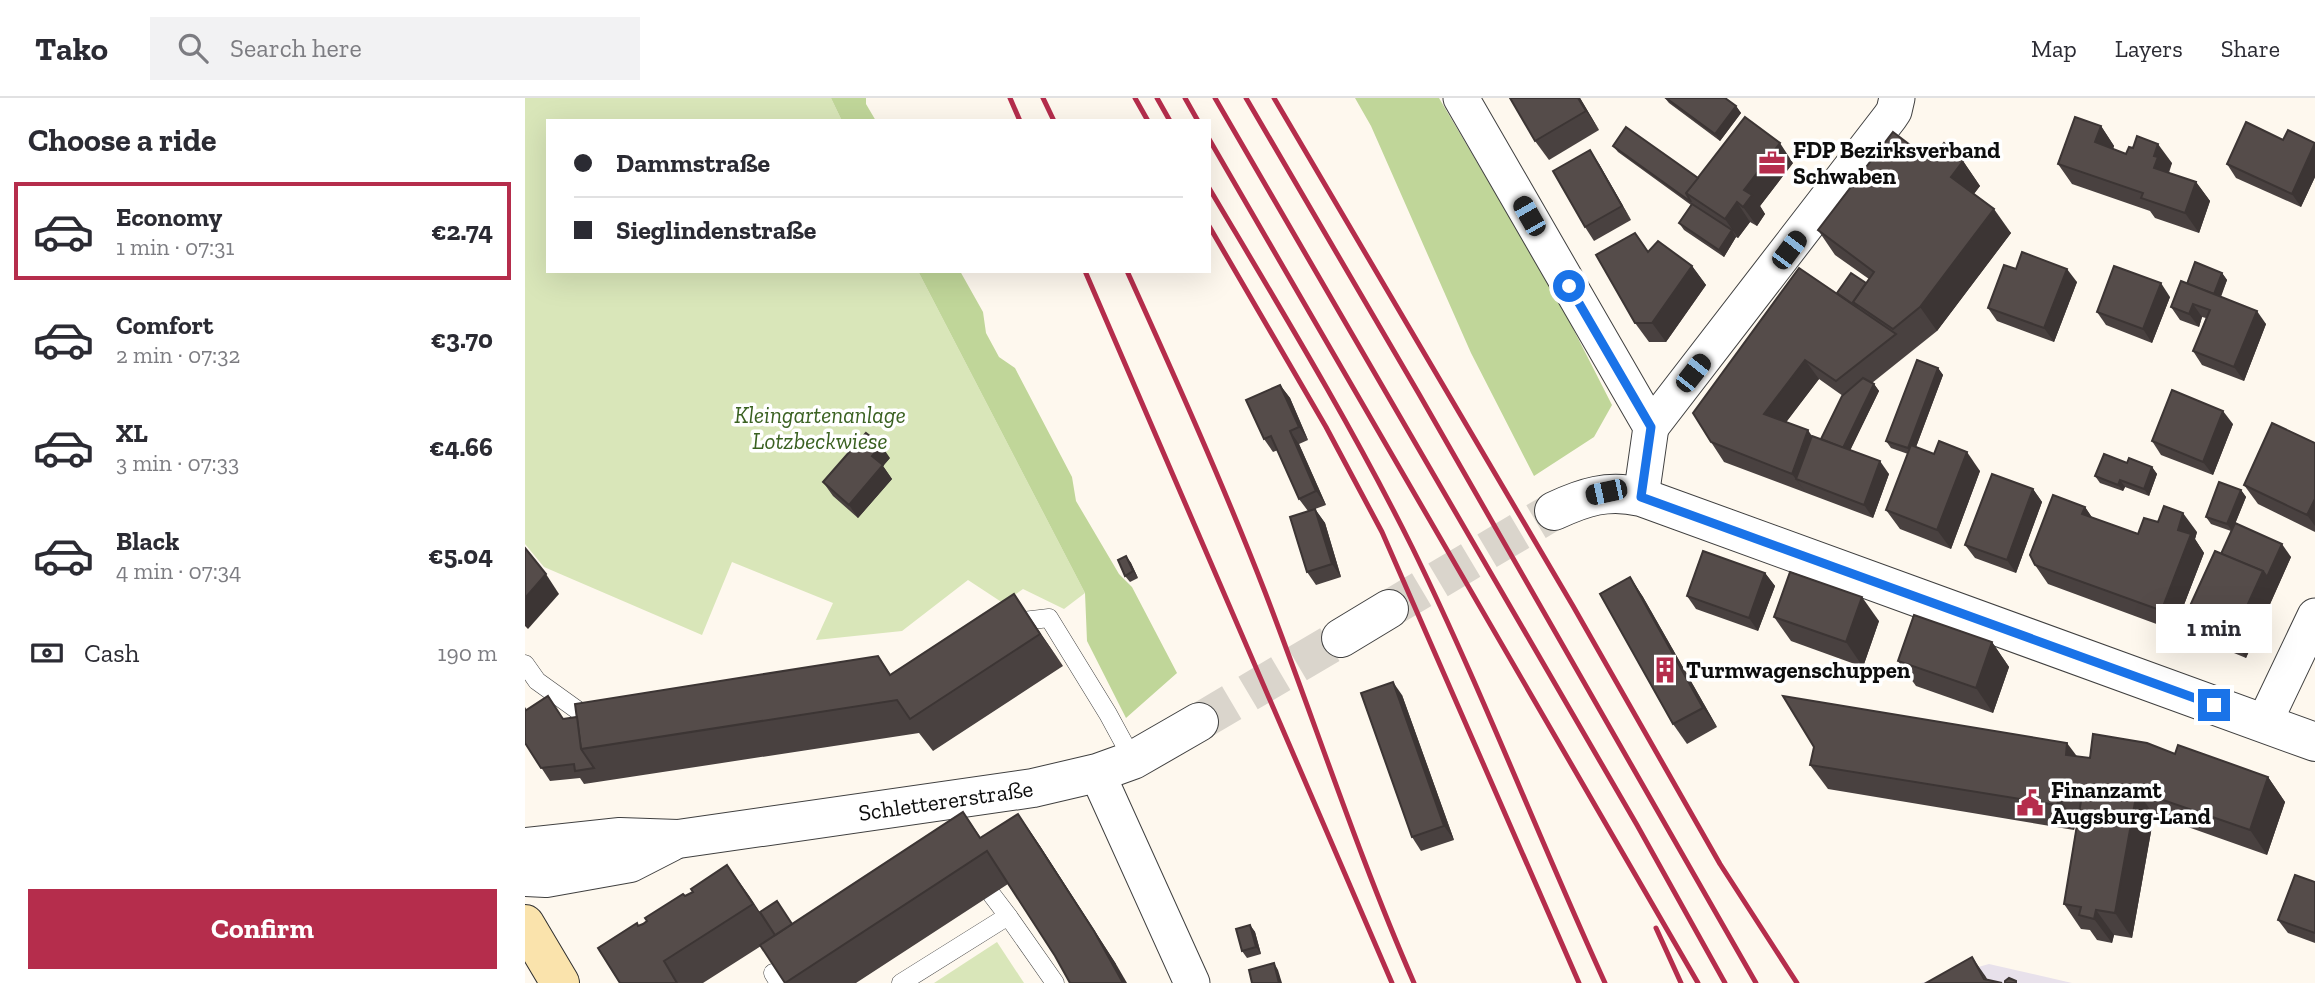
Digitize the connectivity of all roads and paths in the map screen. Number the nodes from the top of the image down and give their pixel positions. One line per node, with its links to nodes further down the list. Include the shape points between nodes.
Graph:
1 (1461, 98): 3 (street)
2 (1897, 98): 3 (street, via 1890,117 1735,331)
3 (1651, 427): 4 (street)
4 (1641, 497): 5 (street, via 1606,492); 13 (street)
5 (1554, 511)
6 (1389, 609): 8 (street)
7 (2315, 616): 13 (street)
8 (1341, 638)
9 (991, 642): 15 (lane, via 1023,621 1049,618)
10 (525, 664): 11 (lane, via 537,681 596,724)
11 (610, 722)
12 (1199, 722): 15 (street, Schlettererstraße)
13 (2264, 723): 14 (street)
14 (2315, 742)
15 (1133, 760): 16 (street, Schlettererstraße)
16 (1097, 773): 17 (street, Schlettererstraße, via 1033,788); 26 (street)
17 (678, 839): 18 (street, Schlettererstraße, via 620,837); 19 (street, Schlettererstraße, via 630,863 546,878)
18 (525, 847)
19 (525, 877)
20 (992, 895): 21 (lane)
21 (1008, 916): 24 (lane); 25 (lane)
22 (525, 924): 23 (main road)
23 (559, 983)
24 (901, 983)
25 (1055, 983)
26 (1192, 983)

